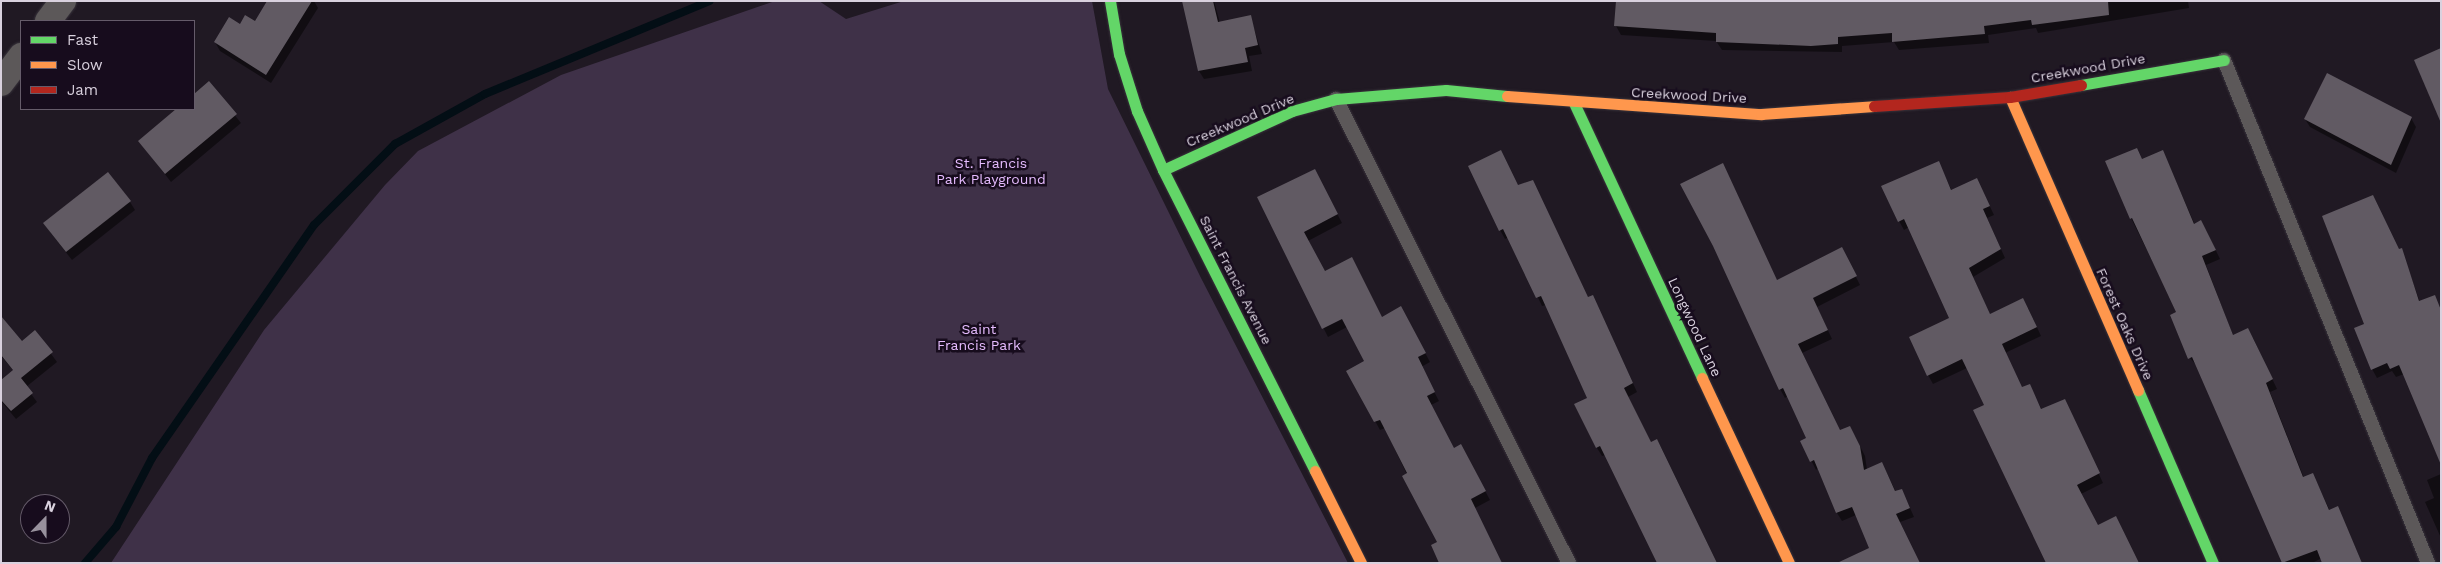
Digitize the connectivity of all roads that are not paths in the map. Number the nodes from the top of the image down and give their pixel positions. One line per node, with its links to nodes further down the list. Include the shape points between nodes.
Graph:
1 (63, 1): 3 (street)
2 (1110, 1): 10 (street, Saint Francis Avenue, via 1119,54 1137,111)
3 (49, 20)
4 (20, 57): 6 (street)
5 (2224, 60): 7 (street, Creekwood Drive); 15 (lane)
6 (1, 83)
7 (2010, 97): 9 (street, Creekwood Drive, via 1761,114); 14 (street, Forest Oaks Drive)
8 (1336, 100): 9 (street, Creekwood Drive, via 1446,90); 10 (street, Creekwood Drive, via 1292,111); 12 (lane)
9 (1574, 103): 13 (street, Longwood Lane)
10 (1163, 170): 11 (street, Saint Francis Avenue)
11 (1361, 563)
12 (1569, 563)
13 (1789, 563)
14 (2213, 563)
15 (2428, 563)

